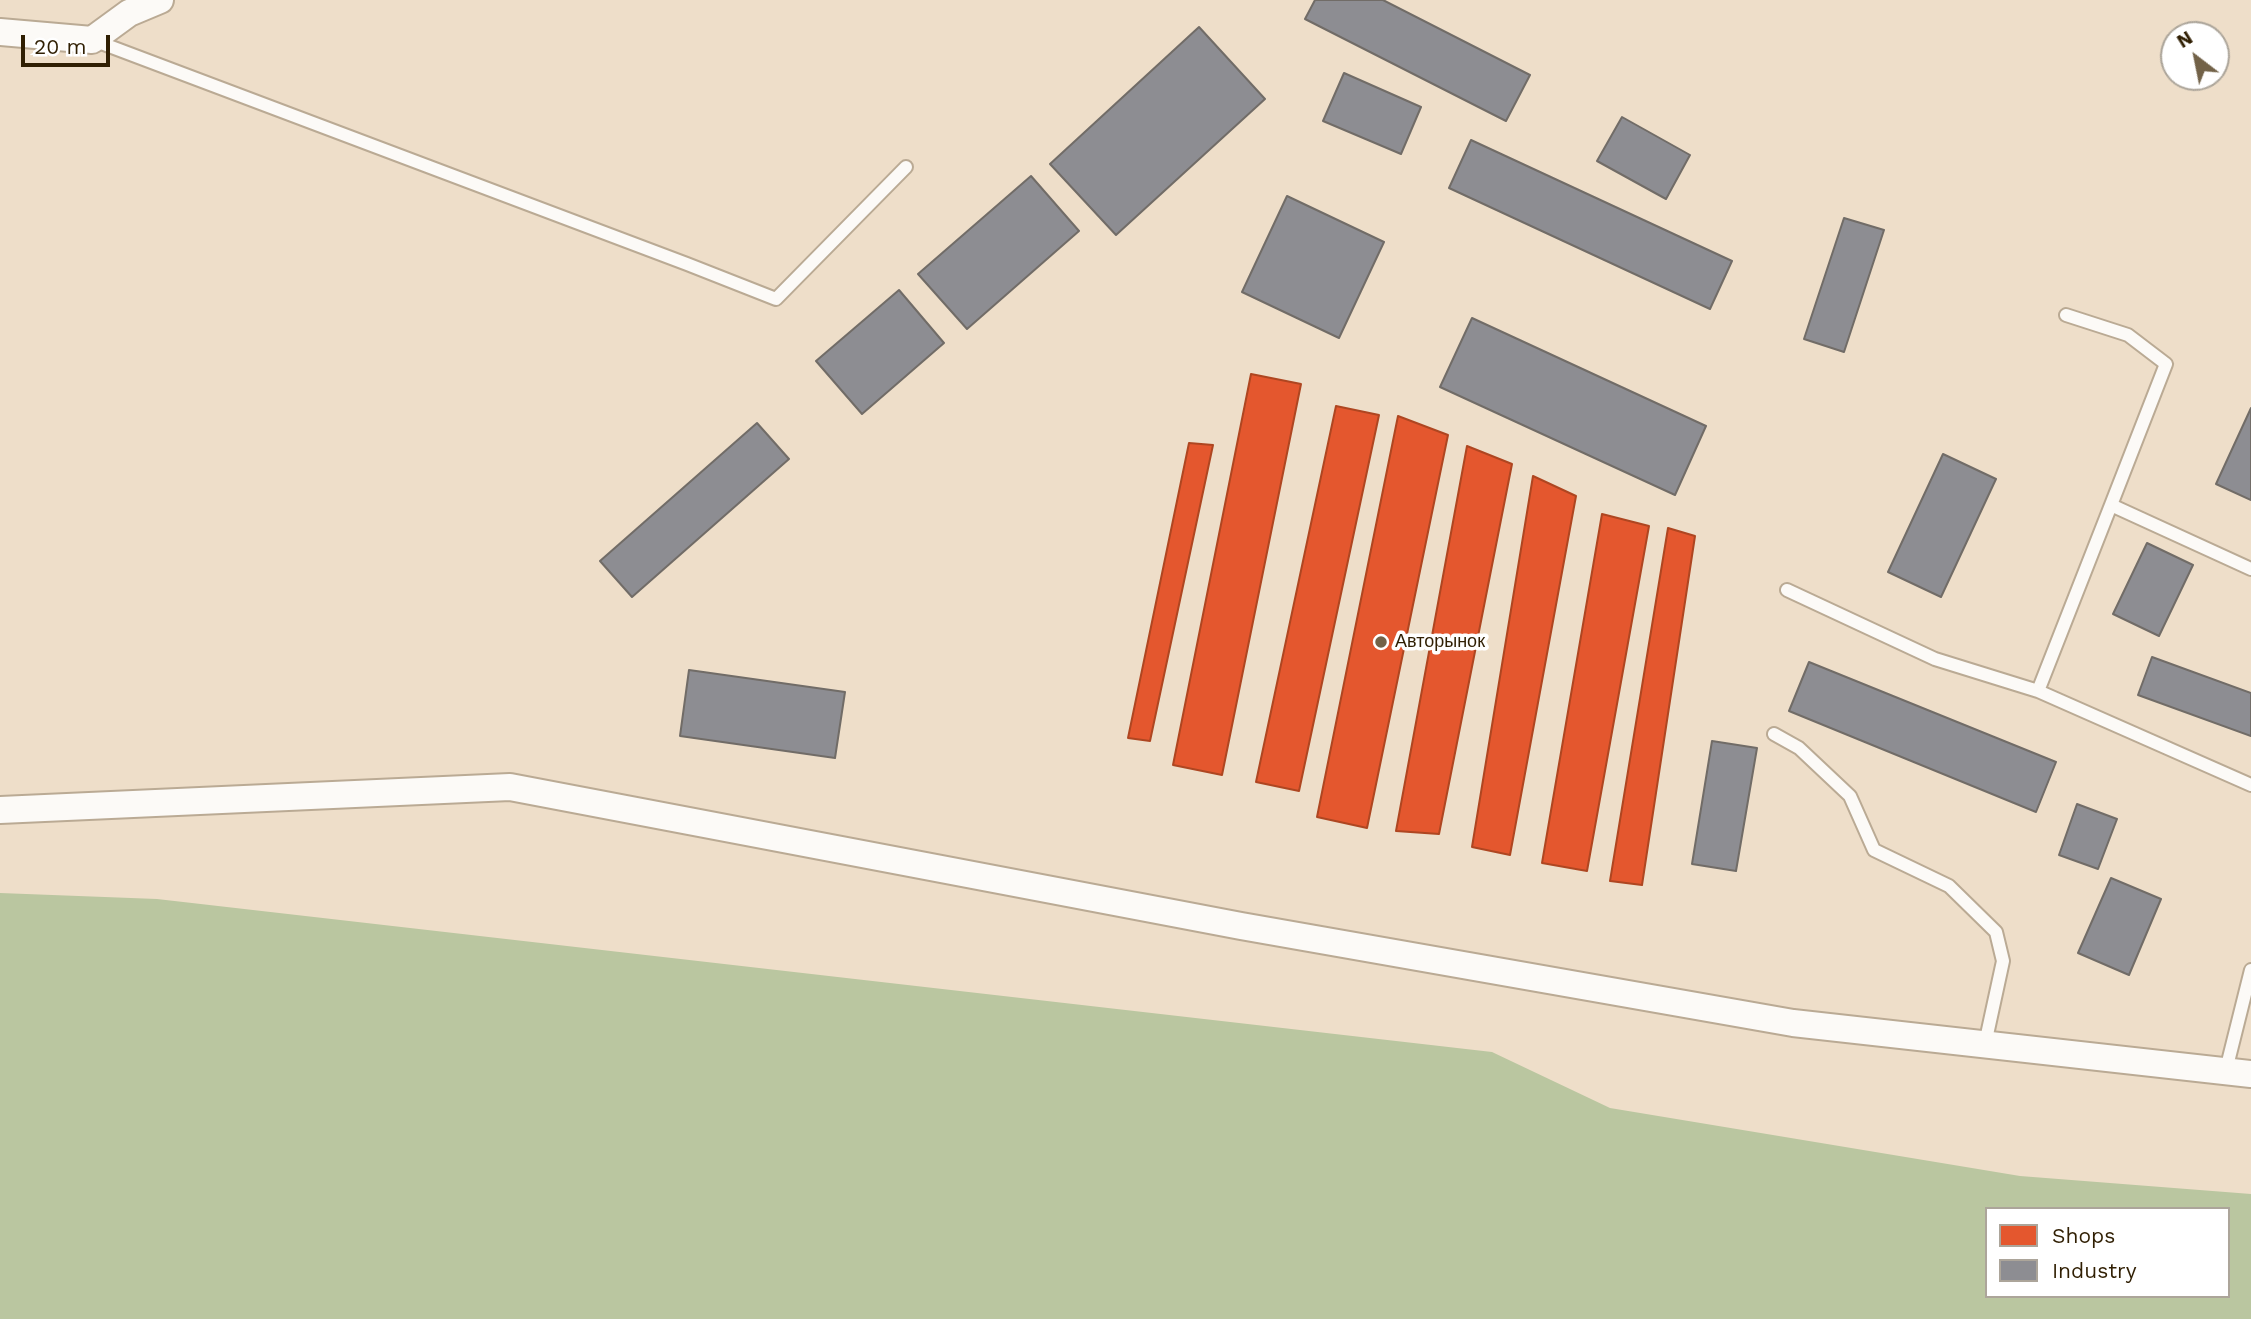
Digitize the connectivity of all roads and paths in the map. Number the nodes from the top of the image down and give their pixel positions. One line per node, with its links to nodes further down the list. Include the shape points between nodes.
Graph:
1 (160, 0): 3 (street, via 129,13)
2 (0, 32): 3 (street)
3 (92, 40): 4 (lane, via 776,299)
4 (906, 167)
5 (2066, 315): 6 (lane, via 2129,335 2166,364)
6 (2111, 505): 7 (lane); 9 (lane)
7 (2251, 569)
8 (1787, 590): 9 (lane, via 1935,659)
9 (2038, 691): 11 (lane)
10 (1774, 734): 14 (lane, via 1799,748 1850,796 1874,850 1948,886 1996,932 2003,961)
11 (2251, 785)
12 (0, 810): 14 (street, via 510,787 1241,926 1793,1023)
13 (2251, 970): 15 (lane)
14 (1984, 1044): 15 (street)
15 (2244, 1072)

